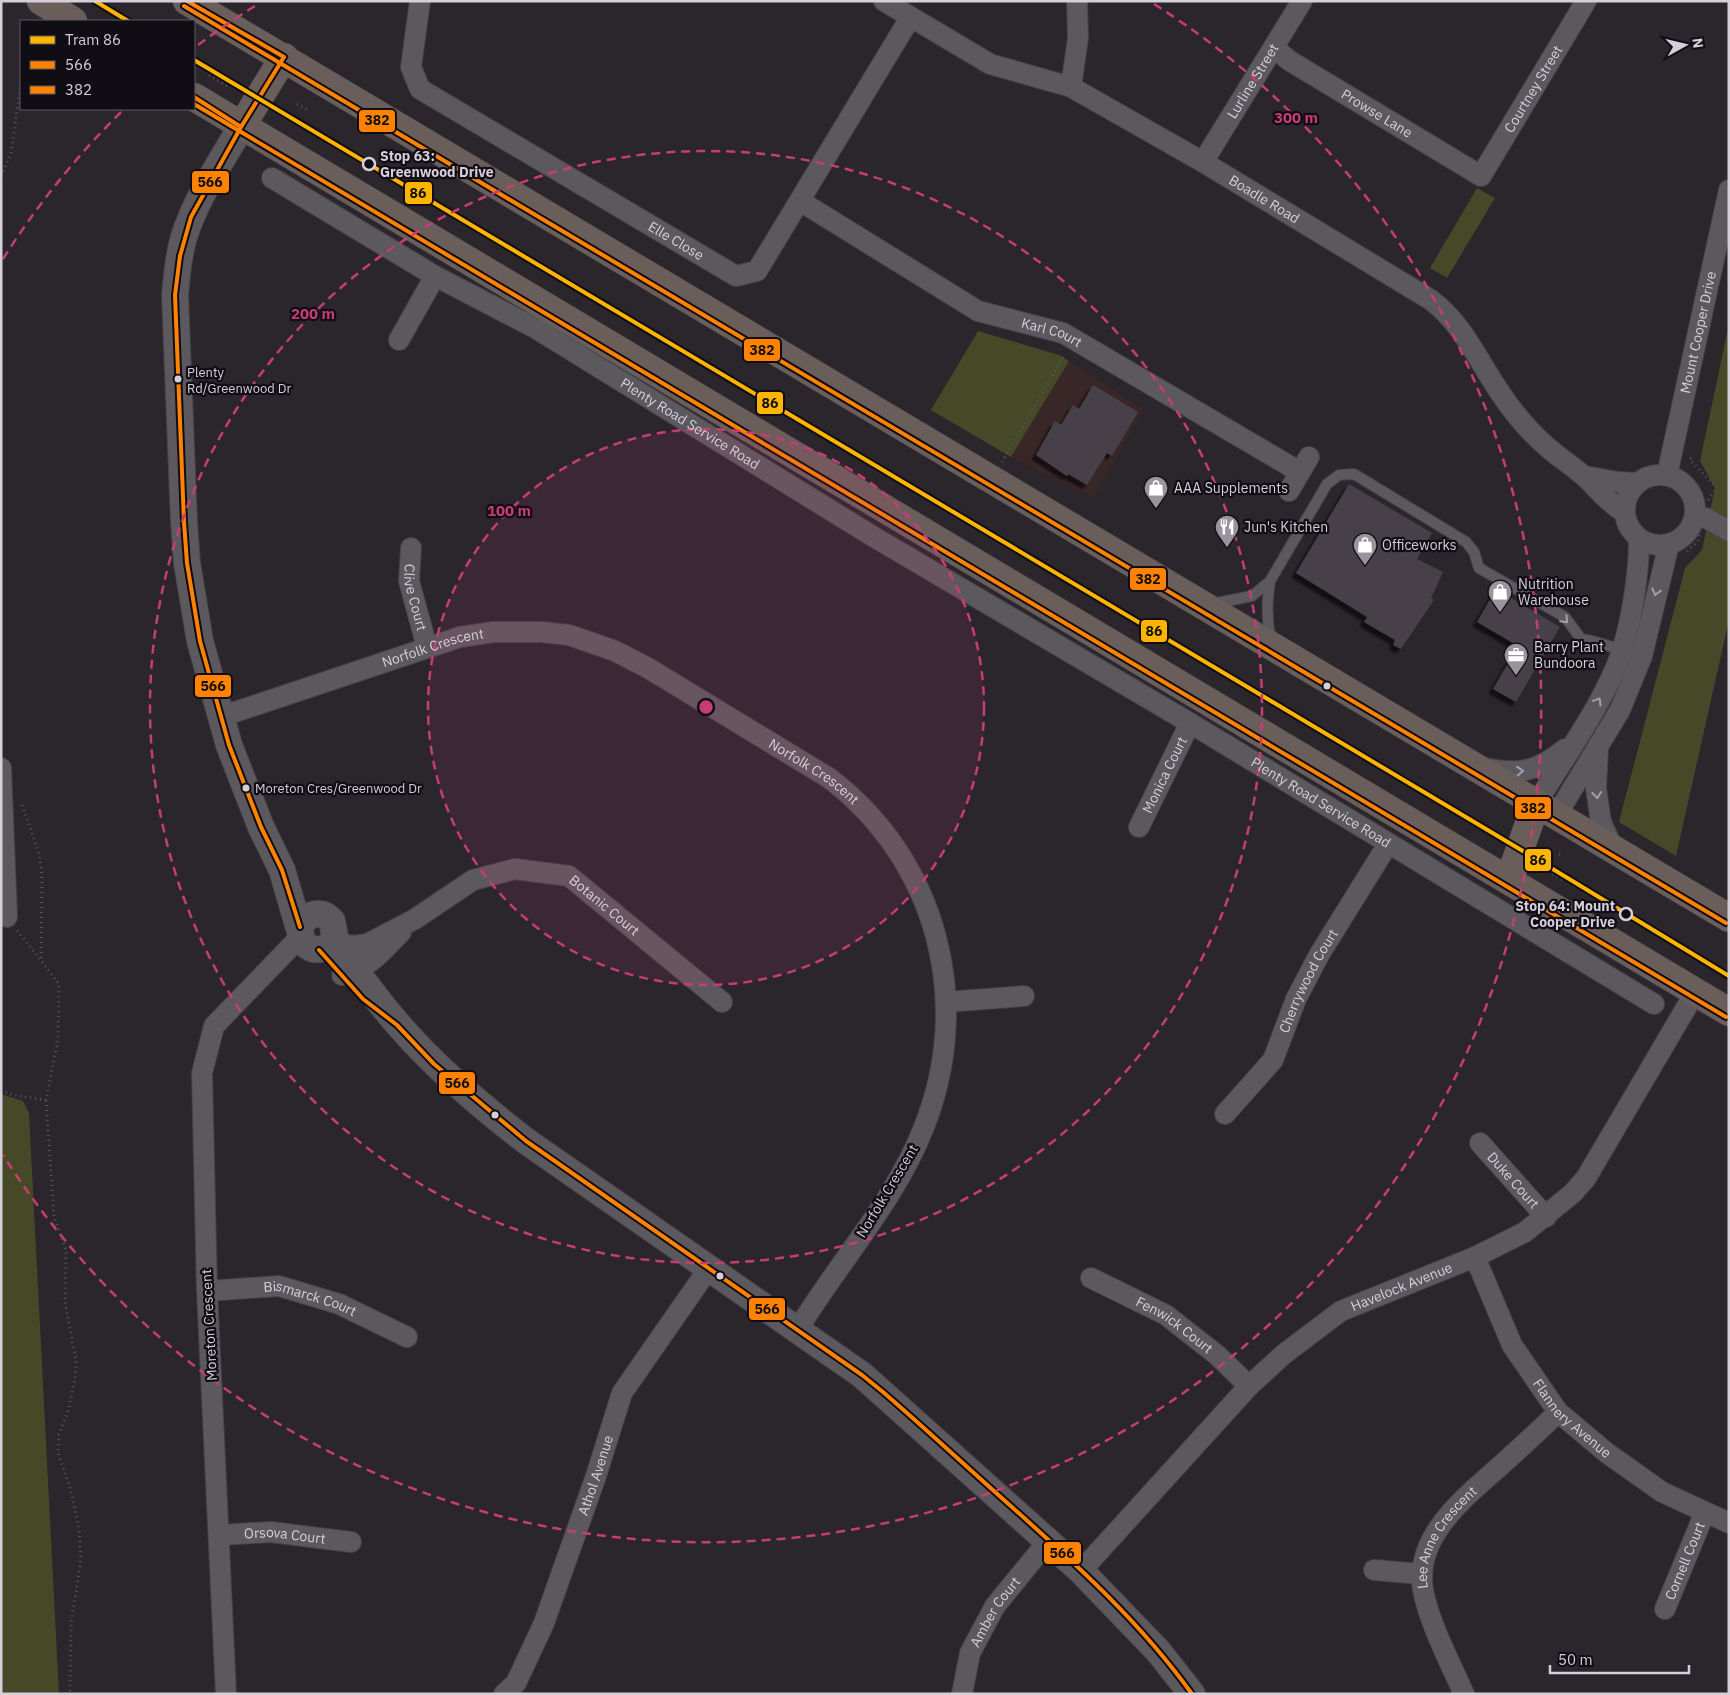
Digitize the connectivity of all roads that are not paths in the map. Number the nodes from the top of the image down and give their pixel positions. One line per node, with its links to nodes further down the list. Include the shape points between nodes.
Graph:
1 (41, 1): 9 (highway)
2 (187, 1): 11 (highway)
3 (420, 1): 20 (street, Elle Close, via 411,67 420,89 736,276 757,271)
4 (884, 1): 8 (street, Boadle Road)
5 (1076, 1): 12 (street, via 1078,38)
6 (1302, 1): 10 (street, Lurline Street)
7 (1586, 1): 16 (street, Courtney Street)
8 (910, 18): 12 (street, Boadle Road, via 990,64); 20 (street, Elle Close)
9 (71, 20)
10 (1274, 48): 15 (street, Lurline Street); 16 (street, Prowse Lane, via 1290,61)
11 (284, 57): 14 (highway); 35 (highway)
12 (1071, 87): 15 (street, Boadle Road)
13 (195, 98): 14 (highway)
14 (241, 127): 18 (highway); 42 (street, via 191,217 180,256 175,295 187,563 200,642)
15 (1203, 162): 25 (street, Boadle Road, via 1431,300 1447,313 1524,423 1545,445)
16 (1481, 176)
17 (272, 178): 21 (street, Plenty Road Service Road)
18 (330, 179): 21 (street); 36 (highway)
19 (1729, 190): 24 (street, Mount Cooper Drive)
20 (800, 201): 27 (street, Karl Court, via 978,310 1063,333 1304,465)
21 (340, 219): 22 (street, Plenty Road Service Road)
22 (436, 276): 23 (street); 37 (street, Plenty Road Service Road, via 535,328 874,537)
23 (399, 340)
24 (1667, 474): 26 (street, via 1656,474); 29 (street, via 1686,486 1695,505)
25 (1584, 476): 26 (street, Boadle Road); 28 (street, Boadle Road, via 1613,506)
26 (1636, 483): 28 (street, via 1625,502)
27 (1289, 491)
28 (1624, 512): 31 (street, via 1632,532)
29 (1695, 516): 30 (street, via 1706,518); 32 (street, via 1686,534)
30 (1729, 531)
31 (1640, 539): 32 (street, via 1658,545); 40 (street, via 1639,570)
32 (1669, 544): 41 (street, one-way to 41)
33 (411, 548): 39 (street, Clive Court, via 409,581)
34 (1270, 581): 35 (lane, via 1252,596); 38 (lane, via 1266,615); 40 (lane, one-way to 40, via 1327,484 1348,473 1366,479 1466,542 1474,552 1479,568 1565,617 1581,639 1604,643)
35 (1203, 605): 38 (highway)
36 (1049, 606): 37 (street); 53 (highway)
37 (1037, 633): 43 (street, Plenty Road Service Road)
38 (1272, 646): 46 (highway)
39 (427, 647): 42 (street, Norfolk Crescent); 64 (street, Norfolk Crescent, via 479,634 519,631 569,635 591,641 648,668 829,778 872,816 907,867 934,927 942,959)
40 (1622, 652): 41 (lane); 44 (street, one-way to 40, via 1605,690)
41 (1642, 656): 45 (street, via 1620,710)
42 (220, 717): 57 (street, via 242,780 282,870)
43 (1190, 724): 50 (street, Monica Court); 51 (street, Plenty Road Service Road)
44 (1572, 743): 46 (street, one-way to 44, via 1506,772 1529,771 1550,762); 49 (street)
45 (1598, 747): 49 (street); 52 (street, one-way to 52, via 1596,788 1600,822)
46 (1472, 765): 49 (highway)
47 (1, 768): 48 (street)
48 (2, 796): 54 (street)
49 (1546, 810): 52 (highway); 53 (highway)
50 (1139, 827)
51 (1388, 844): 60 (street, Plenty Road Service Road); 67 (street, Cherrywood Court, via 1319,955 1296,999 1273,1060)
52 (1614, 851): 55 (highway)
53 (1509, 880): 58 (highway)
54 (6, 917)
55 (1729, 918)
56 (415, 919): 57 (street, Botanic Court, via 367,944 353,946); 59 (street, Botanic Court, via 373,961); 63 (street, Botanic Court, via 473,880 515,869 569,876)
57 (318, 937): 59 (street); 73 (street, Moreton Crescent, via 261,976 214,1026 202,1072)
58 (1646, 962): 60 (street); 61 (highway)
59 (349, 973): 71 (street, via 363,999 396,1025 483,1107 526,1141)
60 (1606, 974): 65 (street, Plenty Road Service Road)
61 (1696, 991): 66 (highway); 69 (street, Havelock Avenue, via 1586,1178)
62 (1024, 996): 64 (street)
63 (722, 1002)
64 (946, 1002): 74 (street, Norfolk Crescent, via 942,1062 924,1128 898,1178)
65 (1654, 1004)
66 (1729, 1012)
67 (1225, 1114)
68 (1480, 1143): 69 (street, Duke Court)
69 (1546, 1217): 70 (street, Havelock Avenue, via 1510,1241)
70 (1475, 1257): 76 (street, Havelock Avenue, via 1342,1311 1284,1354); 77 (street, Flannery Avenue, via 1512,1345)
71 (709, 1268): 74 (street); 87 (street, Athol Avenue, via 622,1393 544,1624)
72 (1091, 1278): 76 (street, Fenwick Court, via 1166,1315)
73 (207, 1291): 75 (street, Bismarck Court, via 279,1286 340,1304); 80 (street, Moreton Crescent)
74 (798, 1329): 81 (street, via 862,1375)
75 (407, 1337)
76 (1249, 1386): 84 (street, Havelock Avenue)
77 (1558, 1412): 78 (street, Flannery Avenue, via 1607,1453 1662,1492); 85 (street, Lee Anne Crescent, via 1453,1509 1426,1552)
78 (1705, 1512): 79 (street, Flannery Avenue); 86 (street, Cornell Court)
79 (1729, 1523)
80 (219, 1535): 82 (street, Orsova Court, via 272,1532); 88 (street, Moreton Crescent)
81 (1049, 1540): 84 (street); 89 (street, Amber Court, via 994,1606 970,1654)
82 (351, 1542)
83 (1374, 1570): 85 (street)
84 (1082, 1571): 90 (street, via 1158,1651)
85 (1422, 1574): 91 (street, Lee Anne Crescent, via 1423,1594 1430,1615)
86 (1665, 1609)
87 (516, 1690)
88 (226, 1694)
89 (962, 1694)
90 (1192, 1694)
91 (1464, 1694)

